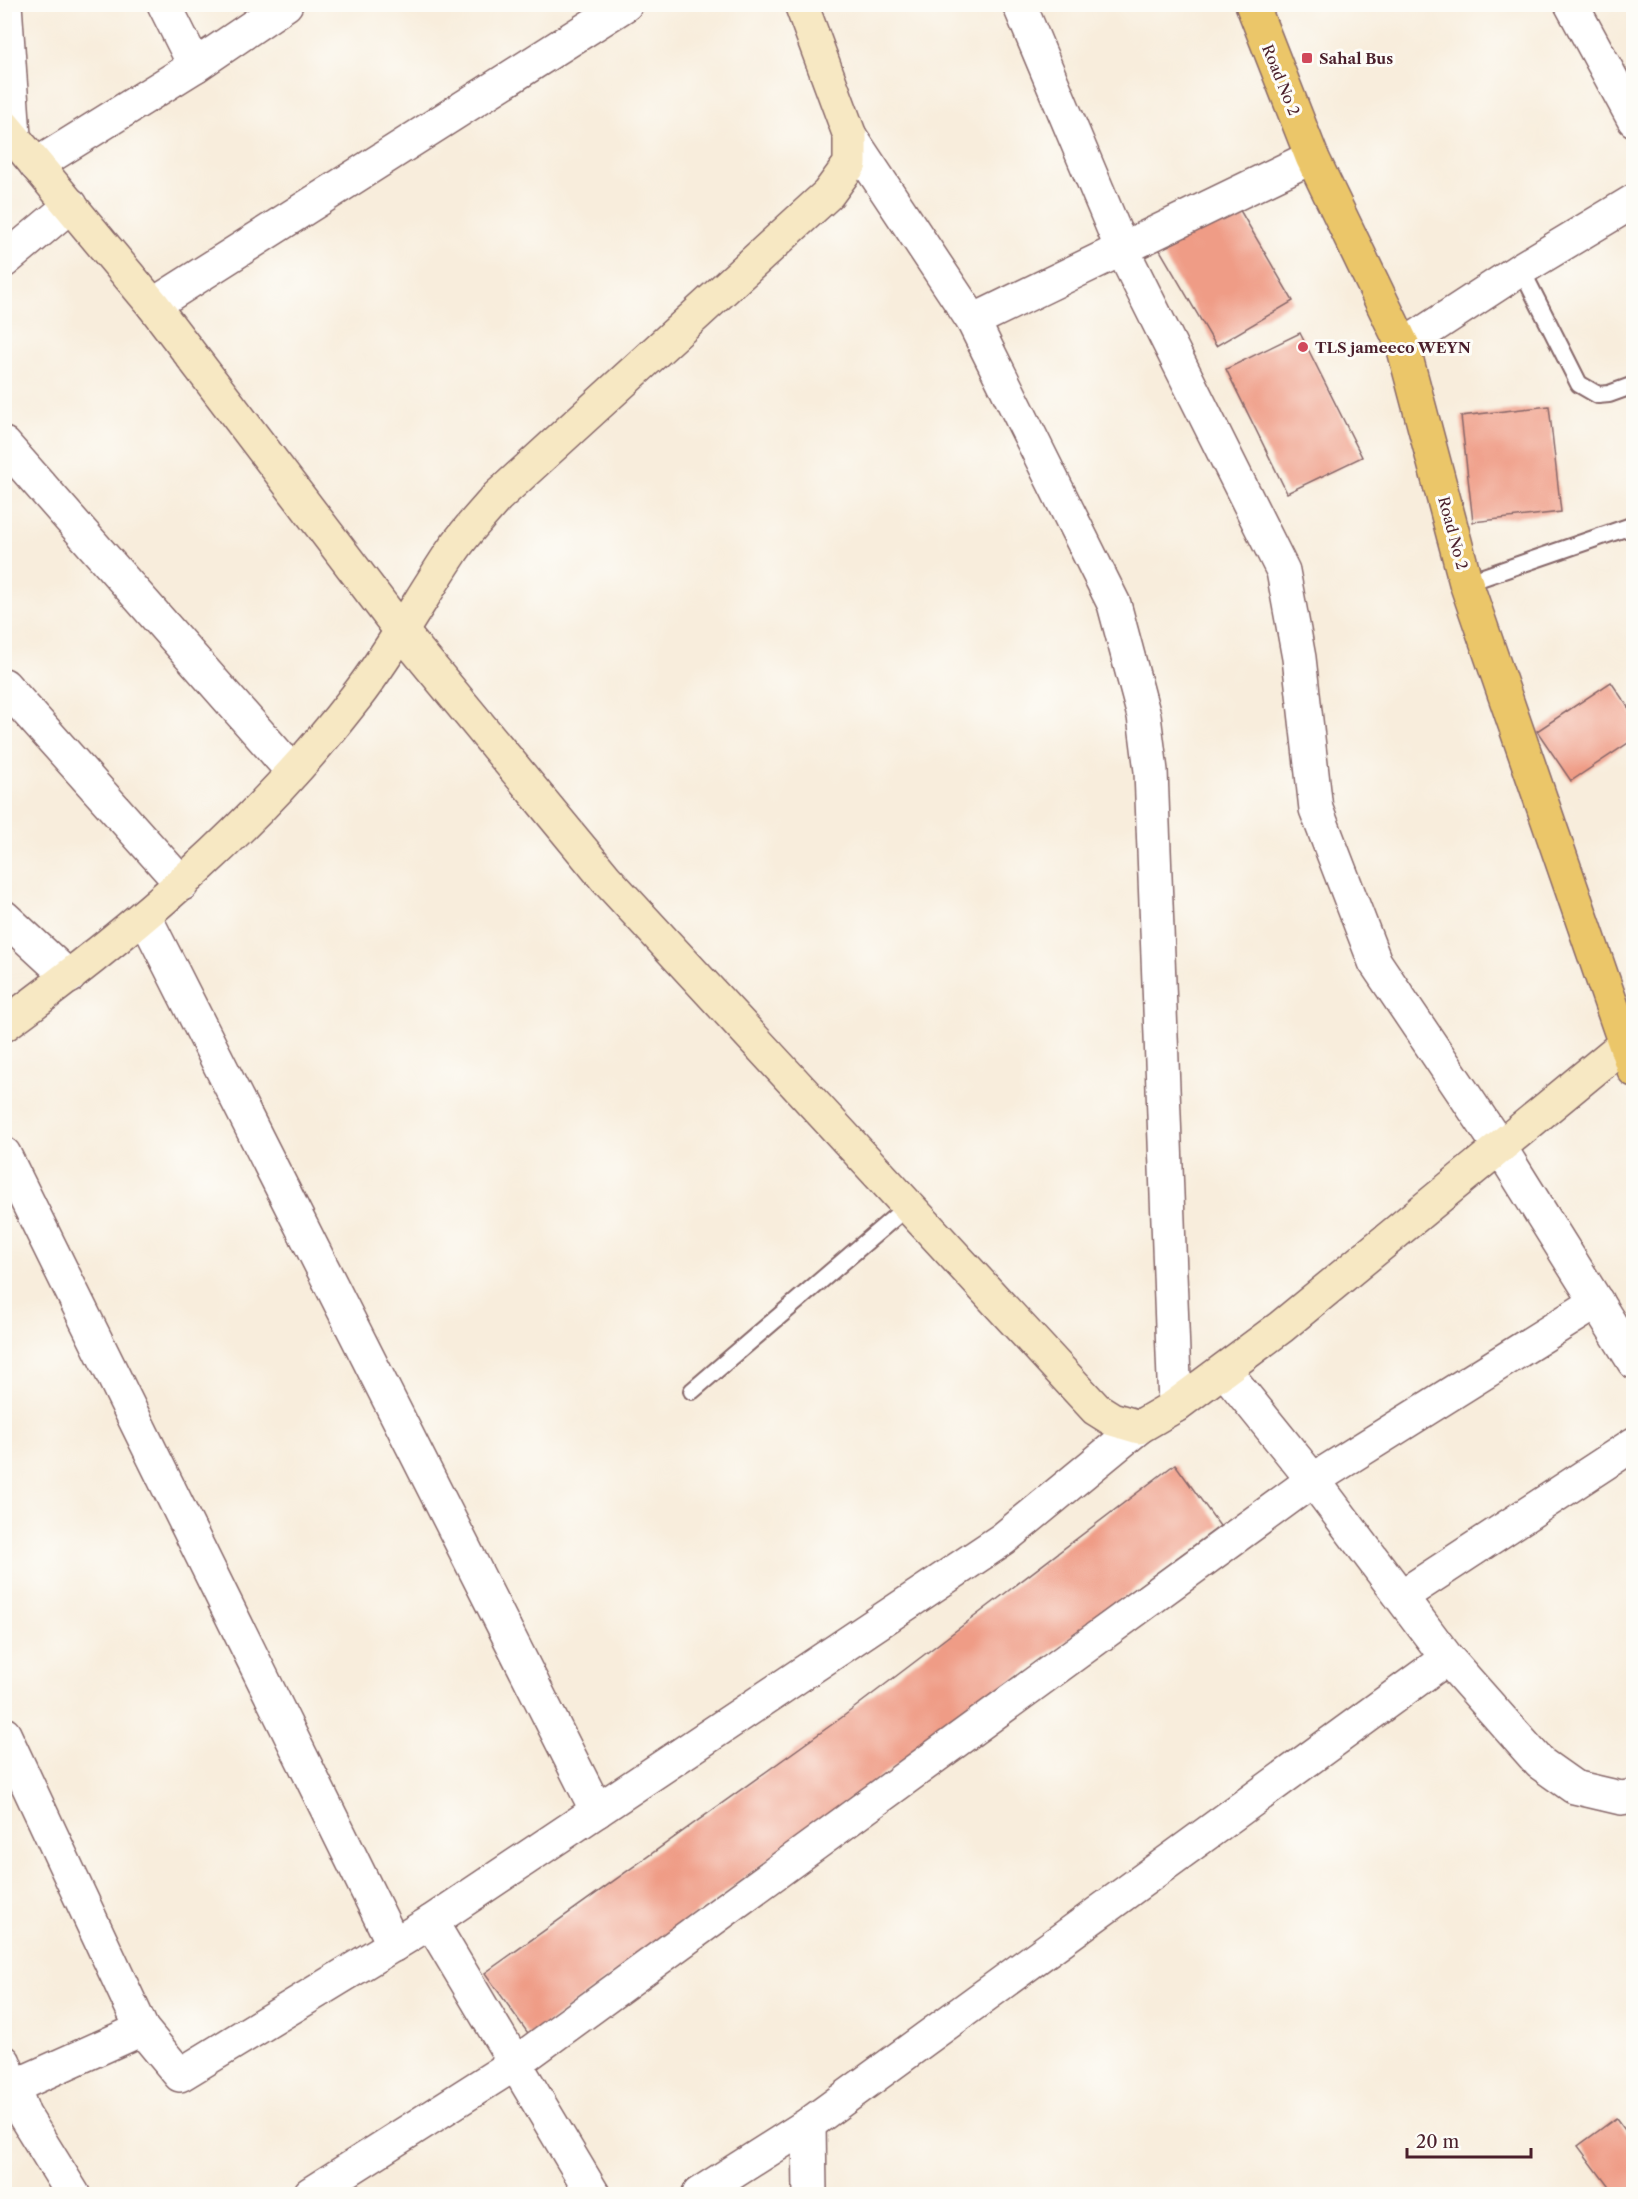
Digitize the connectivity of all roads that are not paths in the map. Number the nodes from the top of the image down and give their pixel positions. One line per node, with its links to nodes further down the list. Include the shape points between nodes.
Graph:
1 (5, 4): 11 (street)
2 (164, 4): 9 (street)
3 (286, 4): 9 (street)
4 (626, 4): 20 (street)
5 (801, 4): 12 (street)
6 (1019, 4): 17 (street)
7 (1251, 4): 13 (main road, Road No 2)
8 (1571, 4): 10 (street)
9 (195, 66): 14 (street)
10 (1634, 120)
11 (9, 131): 14 (street)
12 (850, 136): 21 (street); 27 (street, via 850,164 828,194 497,497 452,551)
13 (1312, 157): 17 (street); 22 (main road, Road No 2)
14 (36, 165): 16 (street)
15 (1634, 201): 19 (street)
16 (71, 205): 18 (street); 20 (street)
17 (1122, 249): 21 (street); 36 (street, via 1283,571 1299,658 1316,809 1375,962)
18 (4, 261)
19 (1521, 269): 22 (street); 23 (lane, via 1579,384 1598,395)
20 (153, 305): 27 (street)
21 (973, 321): 43 (street, via 1114,604 1144,716 1150,771)
22 (1403, 346): 26 (main road, Road No 2)
23 (1634, 385)
24 (4, 444): 29 (street)
25 (1634, 525): 26 (lane)
26 (1466, 582): 35 (main road, Road No 2)
27 (402, 632): 29 (street, via 356,698); 38 (street, via 606,879)
28 (4, 685): 30 (street)
29 (293, 772): 30 (street, via 252,819)
30 (182, 884): 32 (street)
31 (4, 917): 33 (street)
32 (145, 917): 33 (street); 51 (street)
33 (69, 977): 34 (street)
34 (4, 1024)
35 (1629, 1057): 36 (street)
36 (1499, 1146): 39 (street); 41 (street)
37 (4, 1154): 53 (street)
38 (909, 1205): 42 (lane); 44 (street, via 1096,1409 1112,1419)
39 (1597, 1302): 40 (street); 46 (street)
40 (1634, 1362)
41 (1224, 1370): 43 (street); 46 (street)
42 (692, 1391)
43 (1175, 1406): 44 (street)
44 (1139, 1427): 51 (street, via 1003,1539)
45 (1634, 1444): 47 (street)
46 (1312, 1480): 47 (street); 55 (street)
47 (1401, 1596): 48 (street)
48 (1447, 1658): 50 (street, via 1540,1763 1574,1787 1621,1798); 57 (street)
49 (4, 1734): 54 (street)
50 (1634, 1796)
51 (597, 1811): 52 (street)
52 (430, 1922): 53 (street); 55 (street)
53 (394, 1945): 54 (street, via 180,2075)
54 (142, 2029): 56 (street)
55 (513, 2065): 59 (street); 60 (street)
56 (10, 2074): 58 (street, via 24,2115)
57 (808, 2124): 61 (street); 62 (street)
58 (73, 2194)
59 (310, 2194)
60 (593, 2194)
61 (699, 2194)
62 (810, 2194)

